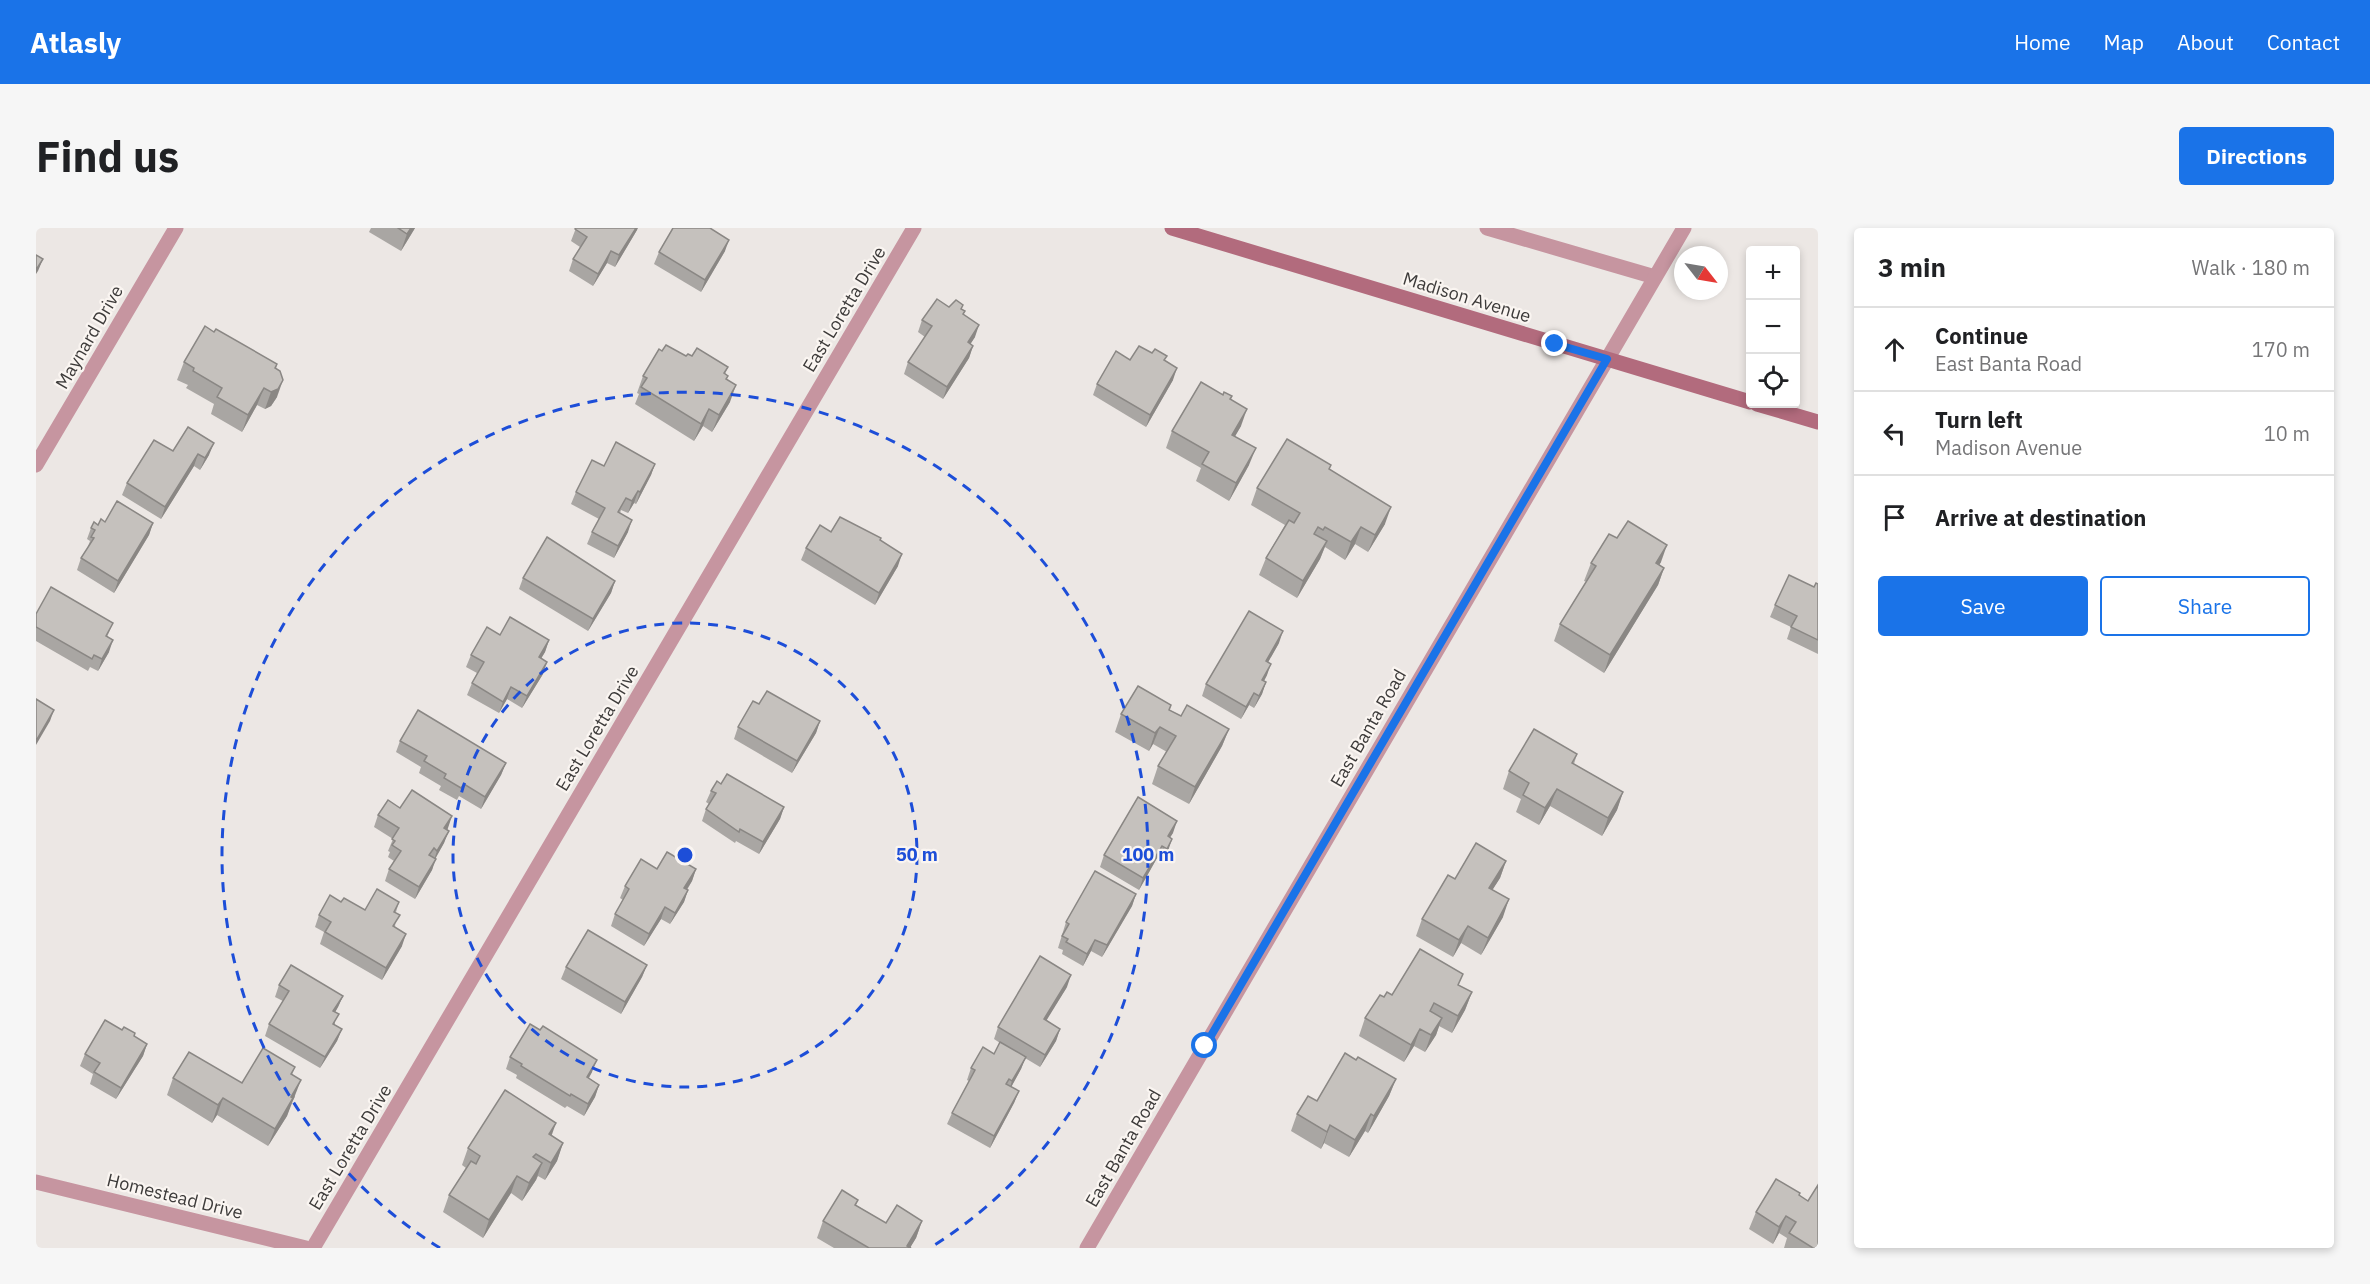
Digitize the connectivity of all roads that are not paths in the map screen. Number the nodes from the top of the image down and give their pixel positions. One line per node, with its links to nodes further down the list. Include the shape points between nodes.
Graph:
1 (176, 228): 11 (street, Maynard Drive)
2 (914, 228): 14 (street, East Loretta Drive)
3 (1172, 228): 7 (main road, Madison Avenue)
4 (1487, 228): 6 (street)
5 (1684, 228): 6 (street, East Banta Road)
6 (1655, 278): 7 (street, East Banta Road)
7 (1607, 359): 8 (main road, Madison Avenue); 15 (street, East Banta Road)
8 (1746, 401)
9 (1771, 408): 10 (main road)
10 (1818, 422)
11 (36, 465)
12 (36, 1182): 13 (street, Homestead Drive)
13 (306, 1248)
14 (313, 1248)
15 (1087, 1248)

